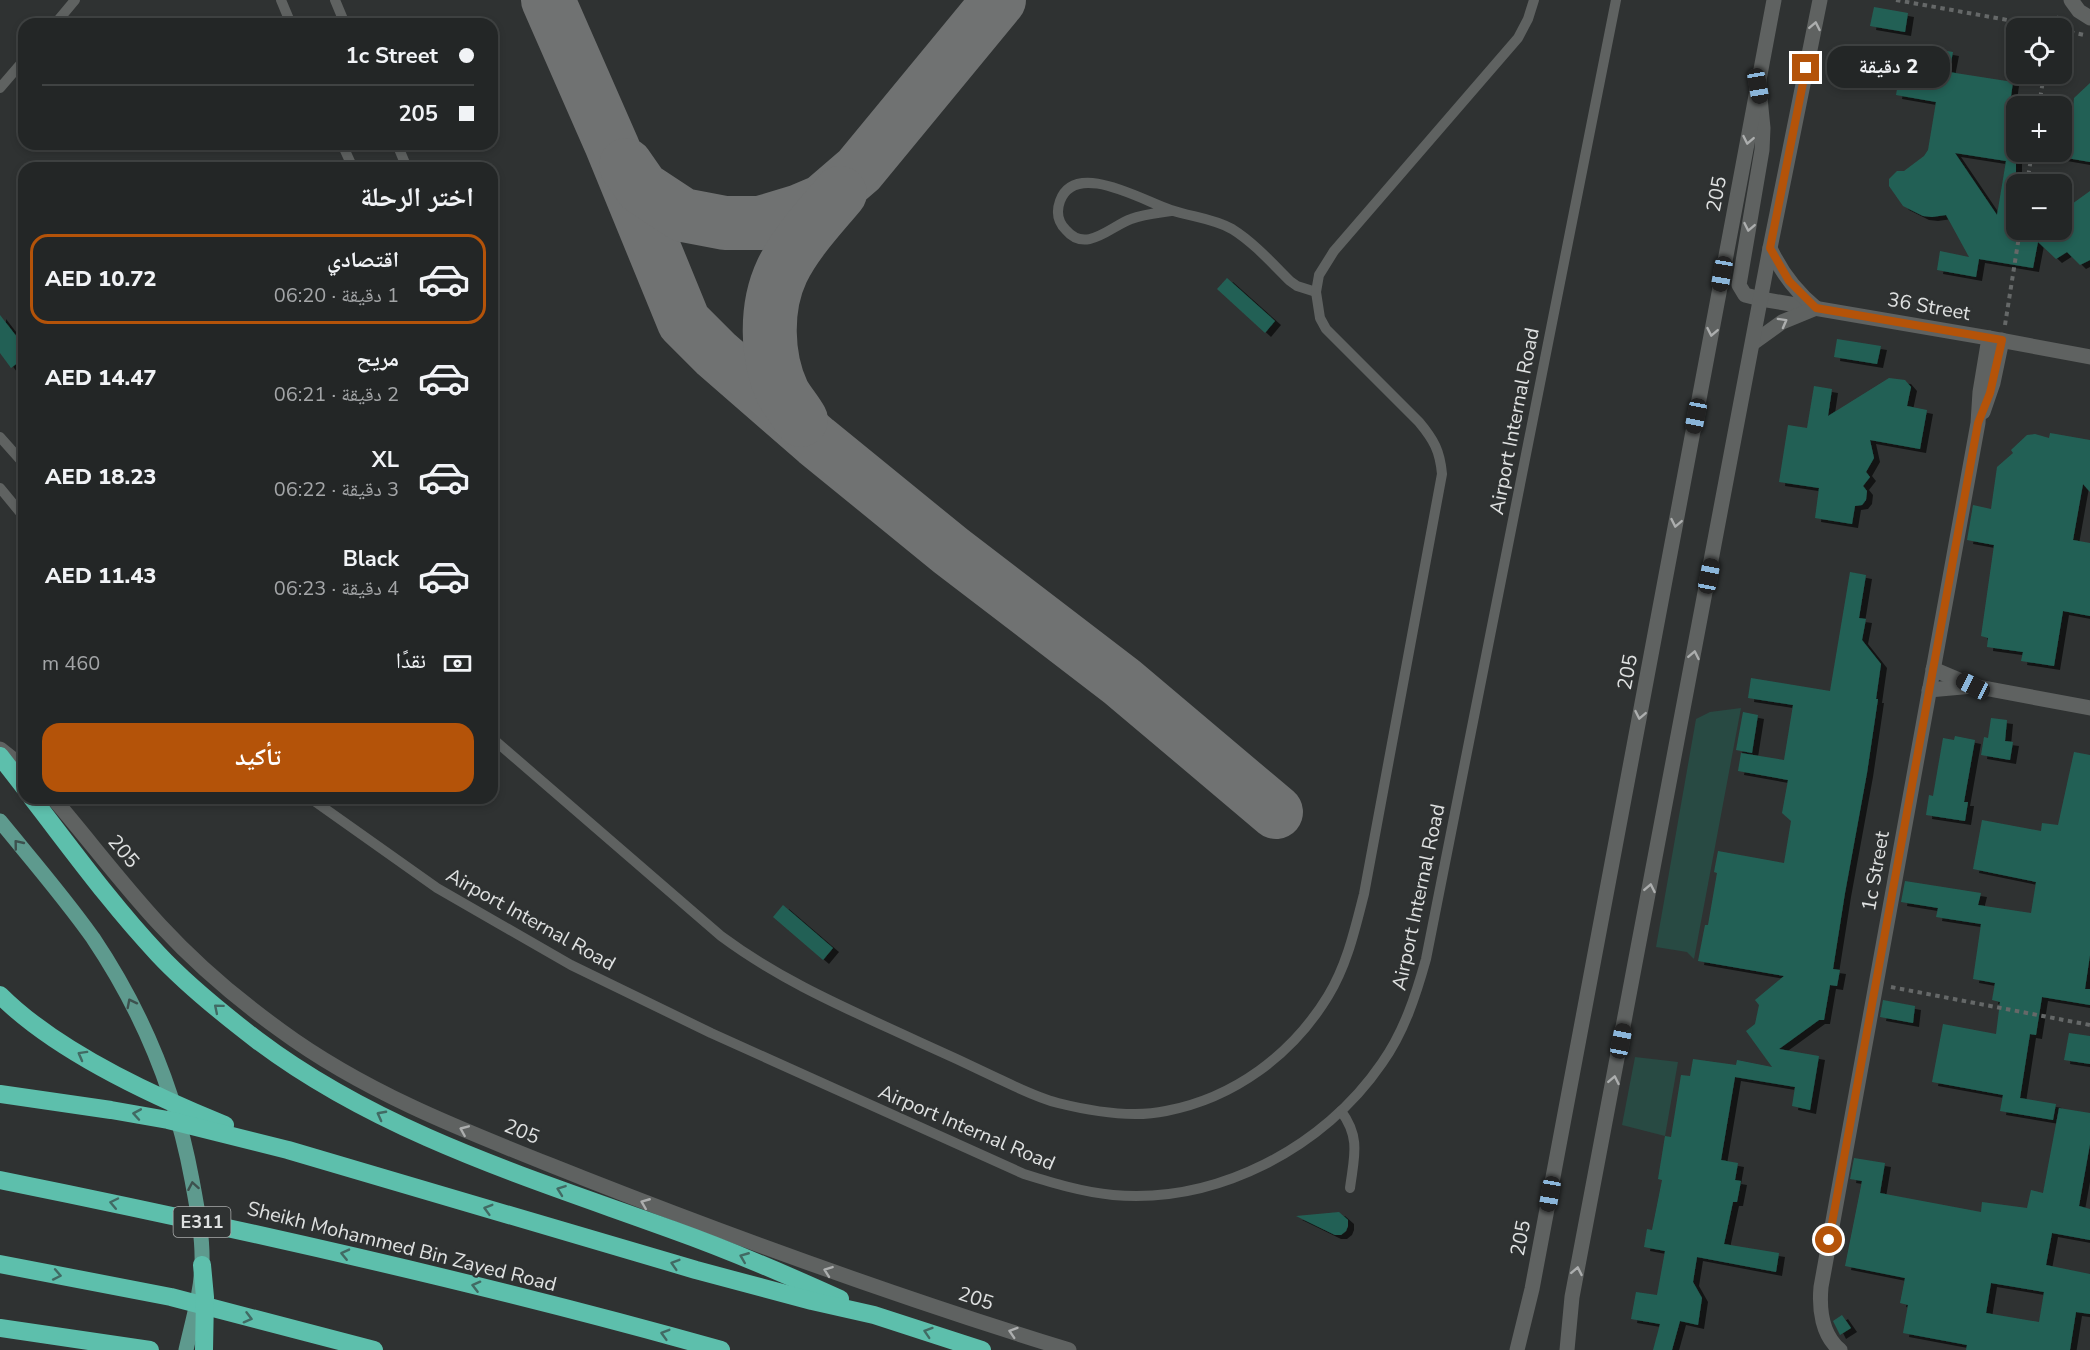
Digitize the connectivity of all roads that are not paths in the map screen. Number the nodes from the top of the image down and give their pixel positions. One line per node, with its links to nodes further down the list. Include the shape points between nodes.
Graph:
1 (75, 0): 9 (lane)
2 (281, 0): 10 (lane)
3 (335, 0): 11 (lane)
4 (1534, 0): 18 (lane, via 1518,38 1334,251 1319,275)
5 (1616, 0): 43 (lane, Airport Internal Road, via 1426,959 1398,1038 1367,1084)
6 (1774, 0): 14 (street, 205)
7 (1820, 0): 17 (street, one-way to 7)
8 (2072, 0): 12 (street)
9 (60, 18)
10 (288, 18)
11 (342, 18)
12 (2090, 18)
13 (18, 67): 15 (lane)
14 (1758, 86): 19 (street, one-way to 19, via 1762,150 1739,285 1745,295); 49 (street, 205, one-way to 49)
15 (0, 88)
16 (1171, 211): 16 (lane, via 1132,218 1100,236 1077,239 1059,221 1057,208 1062,195 1072,186 1085,183 1117,188); 18 (lane, via 1232,229 1290,281)
17 (1770, 248): 19 (street); 20 (street, via 1789,281)
18 (1316, 292): 32 (lane, via 1326,329 1432,437 1440,455 1442,474 1364,894 1344,965 1312,1020 1264,1068 1234,1088 1165,1112 1084,1109 1018,1088 817,994 771,971 722,936)
19 (1761, 300): 20 (street, 36 Street); 22 (street)
20 (1816, 308): 21 (street, 36 Street); 22 (street, one-way to 20, via 1782,322)
21 (1996, 339): 23 (street, 36 Street); 28 (street, 1c Street, via 1980,392 1978,423)
22 (1753, 343): 50 (street, one-way to 22)
23 (2090, 357)
24 (0, 437): 25 (lane)
25 (18, 457)
26 (0, 488): 27 (lane)
27 (18, 510)
28 (1933, 669): 29 (street); 30 (street, 1c Street)
29 (1973, 686): 30 (street); 31 (street)
30 (1929, 690): 64 (street, 1c Street, via 1821,1287 1825,1328)
31 (2090, 708)
32 (498, 743)
33 (0, 748): 35 (street)
34 (0, 756): 36 (highway)
35 (18, 763)
36 (18, 779)
37 (37, 804): 51 (highway, one-way to 37, via 724,1249 454,1149 313,1078 256,1040 160,956 116,907)
38 (57, 804): 59 (street, 205, one-way to 38, via 868,1285 693,1222 500,1145 378,1091 310,1052 219,982 160,925)
39 (318, 804): 43 (lane, Airport Internal Road, via 437,888 571,965 711,1033 1024,1174 1070,1188 1114,1195 1160,1194 1205,1186 1248,1172 1290,1151)
40 (0, 821): 48 (main road, one-way to 40, via 187,1152 172,1096 148,1037 123,986 92,938)
41 (0, 995): 44 (highway, one-way to 41, via 190,1110 74,1052)
42 (0, 1094): 44 (highway, one-way to 42, via 168,1120)
43 (1341, 1112): 46 (lane, via 1355,1138)
44 (288, 1150): 51 (highway, one-way to 44, via 696,1270)
45 (0, 1180): 57 (highway, Sheikh Mohammed Bin Zayed Road / E311, one-way to 45, via 268,1236)
46 (1350, 1188)
47 (0, 1264): 56 (highway, one-way to 56, via 171,1297)
48 (202, 1265): 54 (main road); 55 (highway)
49 (1532, 1288): 60 (street, 205); 61 (street)
50 (1572, 1297): 62 (street); 63 (street)
51 (874, 1314): 58 (highway, one-way to 51)
52 (0, 1328): 53 (highway)
53 (150, 1350)
54 (186, 1350)
55 (204, 1350)
56 (374, 1350)
57 (721, 1350)
58 (982, 1350)
59 (1069, 1350)
60 (1517, 1350)
61 (1526, 1350)
62 (1557, 1350)
63 (1568, 1350)
64 (1840, 1350)

